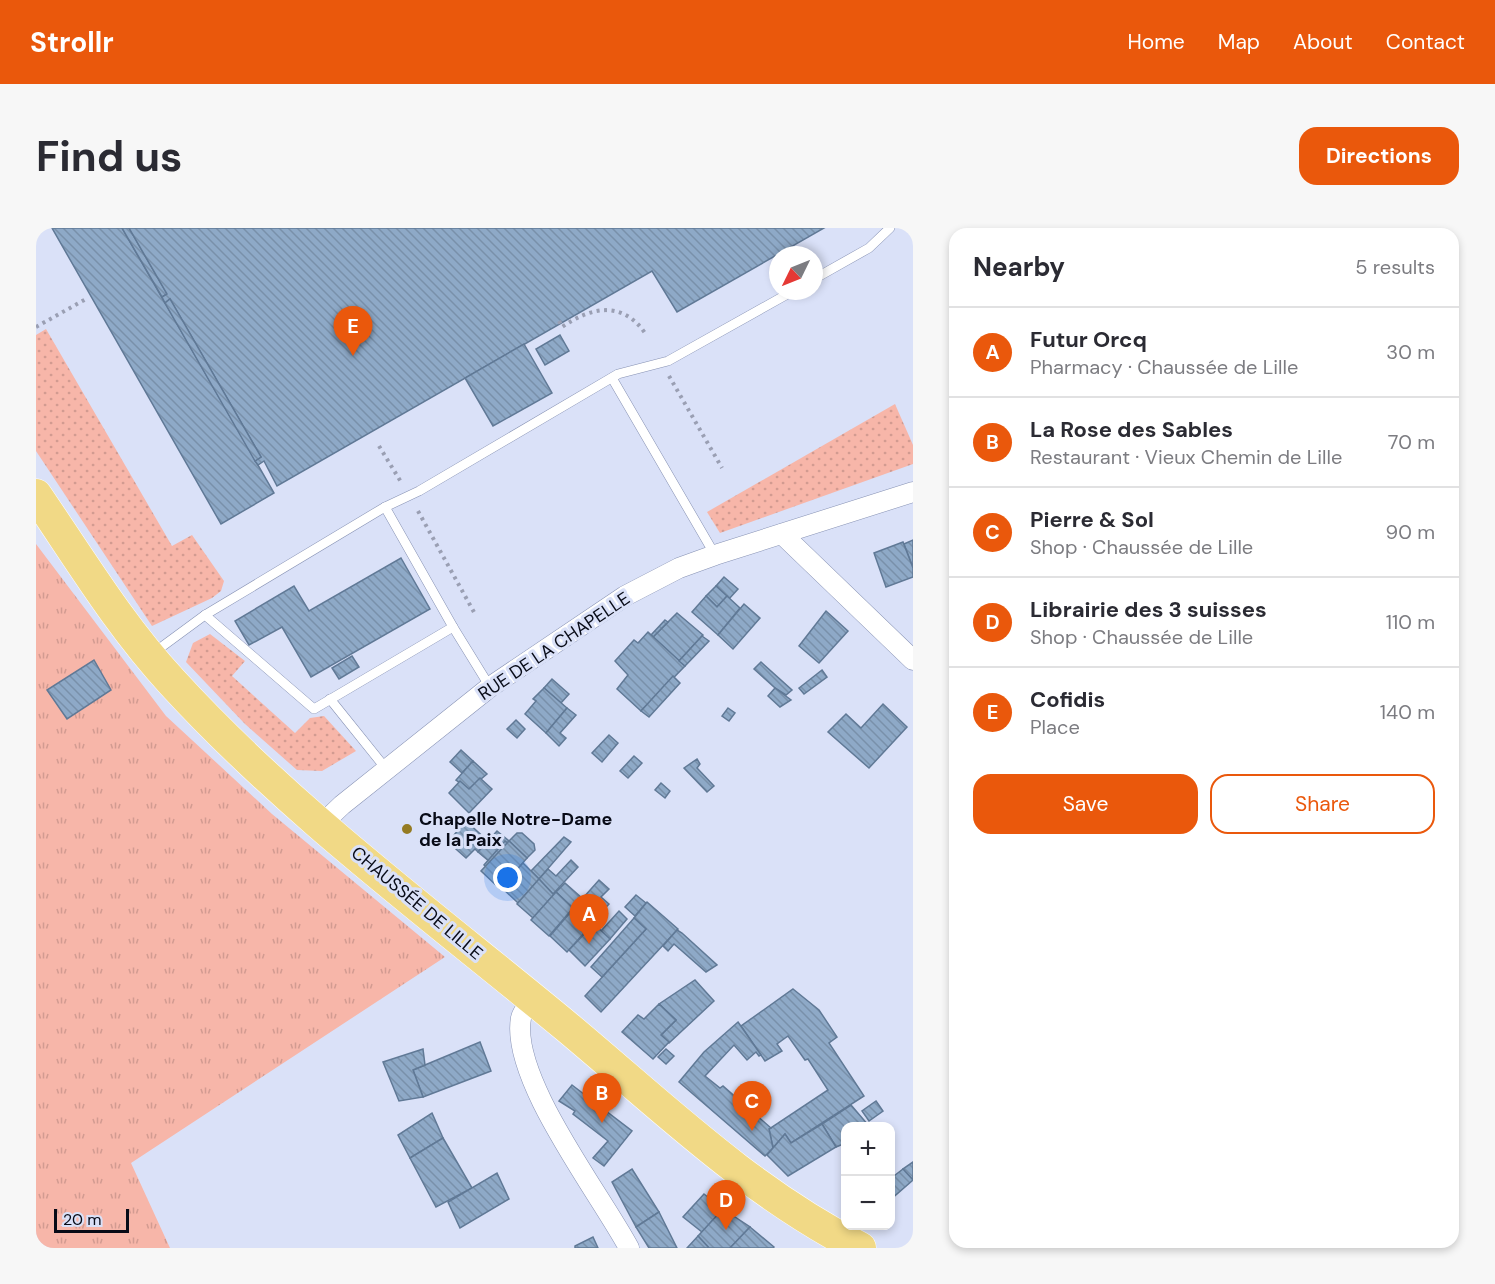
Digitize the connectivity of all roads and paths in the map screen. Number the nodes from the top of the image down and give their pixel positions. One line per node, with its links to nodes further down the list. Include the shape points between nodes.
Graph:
1 (890, 228): 2 (lane, via 868,248)
2 (823, 274)
3 (86, 299): 6 (path)
4 (777, 300): 9 (lane, via 668,361)
5 (559, 321): 7 (path, via 562,327 582,313 611,309 638,322)
6 (36, 327)
7 (645, 333)
8 (664, 368): 11 (path)
9 (612, 378): 15 (lane); 18 (lane)
10 (379, 446): 12 (path)
11 (722, 468)
12 (401, 483)
13 (913, 492): 17 (street, RUE DE LA CHAPELLE)
14 (36, 495): 22 (main road, CHAUSSÉE DE LILLE)
15 (385, 507): 20 (lane); 21 (lane)
16 (416, 508): 19 (path)
17 (782, 534): 18 (street, RUE DE LA CHAPELLE); 23 (street)
18 (715, 555): 24 (street, RUE DE LA CHAPELLE, via 680,568 599,611)
19 (475, 614)
20 (205, 615): 22 (lane); 25 (lane, via 314,709)
21 (453, 627): 24 (lane); 25 (lane)
22 (150, 655): 27 (main road, CHAUSSÉE DE LILLE, via 242,753)
23 (913, 660)
24 (490, 687): 26 (street, RUE DE LA CHAPELLE)
25 (330, 699): 26 (lane)
26 (387, 770): 27 (street, RUE DE LA CHAPELLE)
27 (321, 824): 28 (main road, CHAUSSÉE DE LILLE)
28 (533, 999): 29 (street, via 520,1016 522,1048 532,1086); 30 (main road, CHAUSSÉE DE LILLE, via 718,1156 766,1192)
29 (628, 1248)
30 (860, 1248)

